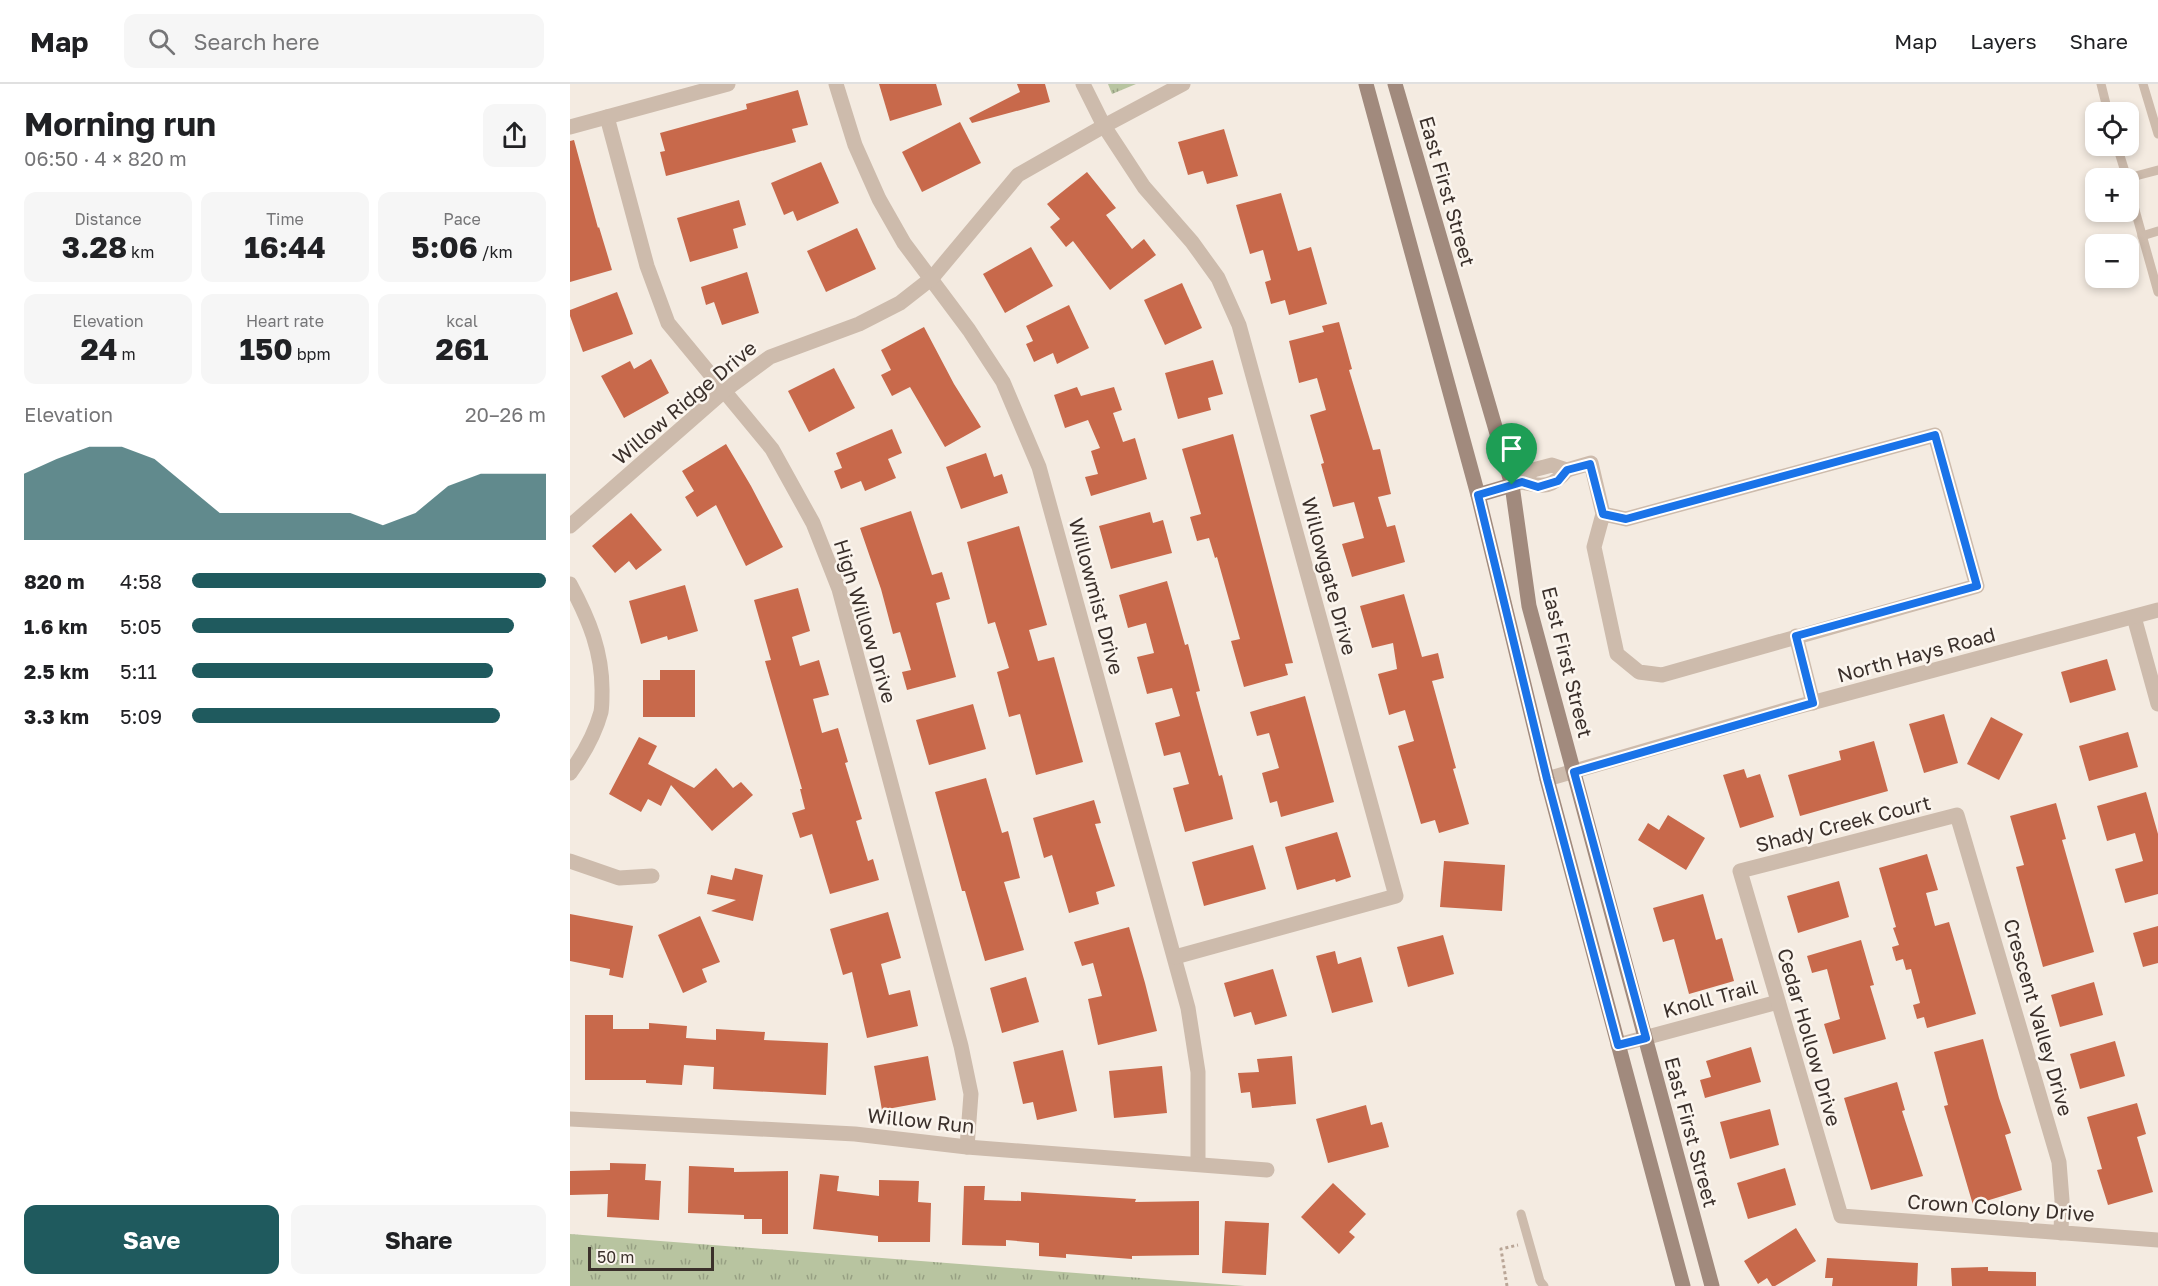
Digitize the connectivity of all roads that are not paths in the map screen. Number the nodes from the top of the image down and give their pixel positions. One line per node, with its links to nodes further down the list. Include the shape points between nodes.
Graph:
1 (728, 84): 10 (street)
2 (836, 84): 19 (street, Willowmist Drive, via 855,145 879,199 904,243)
3 (1083, 84): 11 (street, Willowgate Drive)
4 (1183, 84): 11 (street, Willow Ridge Drive)
5 (1366, 84): 23 (main road)
6 (1395, 84): 22 (main road, East First Street)
7 (2100, 84): 9 (lane)
8 (2144, 84): 13 (lane)
9 (2105, 102)
10 (607, 117): 12 (street); 21 (street, High Willow Drive, via 647,266 668,322)
11 (1104, 126): 19 (street, Willow Ridge Drive, via 1018,175); 39 (street, Willowgate Drive, via 1144,188 1218,278 1239,325 1396,896)
12 (570, 127)
13 (2158, 134)
14 (2158, 170): 15 (lane)
15 (2139, 175)
16 (2138, 222): 18 (lane)
17 (2158, 231): 18 (lane)
18 (2142, 236): 20 (lane)
19 (932, 278): 21 (street, Willow Ridge Drive, via 900,303 859,324 770,357); 39 (street, Willowmist Drive, via 1003,382 1039,467)
20 (2158, 292)
21 (724, 391): 25 (street, Willow Ridge Drive); 44 (street, High Willow Drive, via 772,449 813,523 839,589 961,1046 970,1094)
22 (1517, 484): 23 (main road); 24 (street, via 1533,470 1552,465 1567,470 1590,464); 32 (main road, East First Street, via 1529,606)
23 (1478, 495): 34 (main road)
24 (1603, 514): 29 (street, via 1594,547 1617,654 1639,672 1662,675); 29 (street, via 1626,519 1935,435 1977,586)
25 (570, 526)
26 (570, 585): 33 (street, via 594,636 602,673 601,710 585,752)
27 (2158, 610): 28 (street, North Hays Road)
28 (2134, 617): 30 (street, North Hays Road); 31 (street)
29 (1796, 636): 30 (street)
30 (1813, 703): 32 (street, North Hays Road)
31 (2158, 704)
32 (1574, 772): 34 (street, North Hays Road); 41 (main road, East First Street)
33 (570, 773)
34 (1547, 779): 42 (main road)
35 (1957, 815): 37 (street, Shady Creek Court); 49 (street, Crescent Valley Drive, via 2059,1162)
36 (570, 861): 38 (street, via 619,878)
37 (1740, 871): 40 (street, Cedar Hollow Drive)
38 (652, 876)
39 (1175, 957): 45 (street, Willowmist Drive, via 1198,1072)
40 (1778, 1002): 41 (street, Knoll Trail); 48 (street, Cedar Hollow Drive)
41 (1646, 1038): 42 (street, Knoll Trail); 53 (main road, East First Street)
42 (1618, 1045): 52 (main road)
43 (570, 1119): 44 (street, Willow Run, via 855,1134)
44 (967, 1147): 45 (street, Willow Run)
45 (1198, 1163): 46 (street, Willow Run)
46 (1267, 1170)
47 (1521, 1214): 51 (lane)
48 (1841, 1216): 49 (street, Crown Colony Drive)
49 (2061, 1233): 50 (street, Crown Colony Drive)
50 (2158, 1240)
51 (1544, 1286)
52 (1683, 1286)
53 (1711, 1286)

